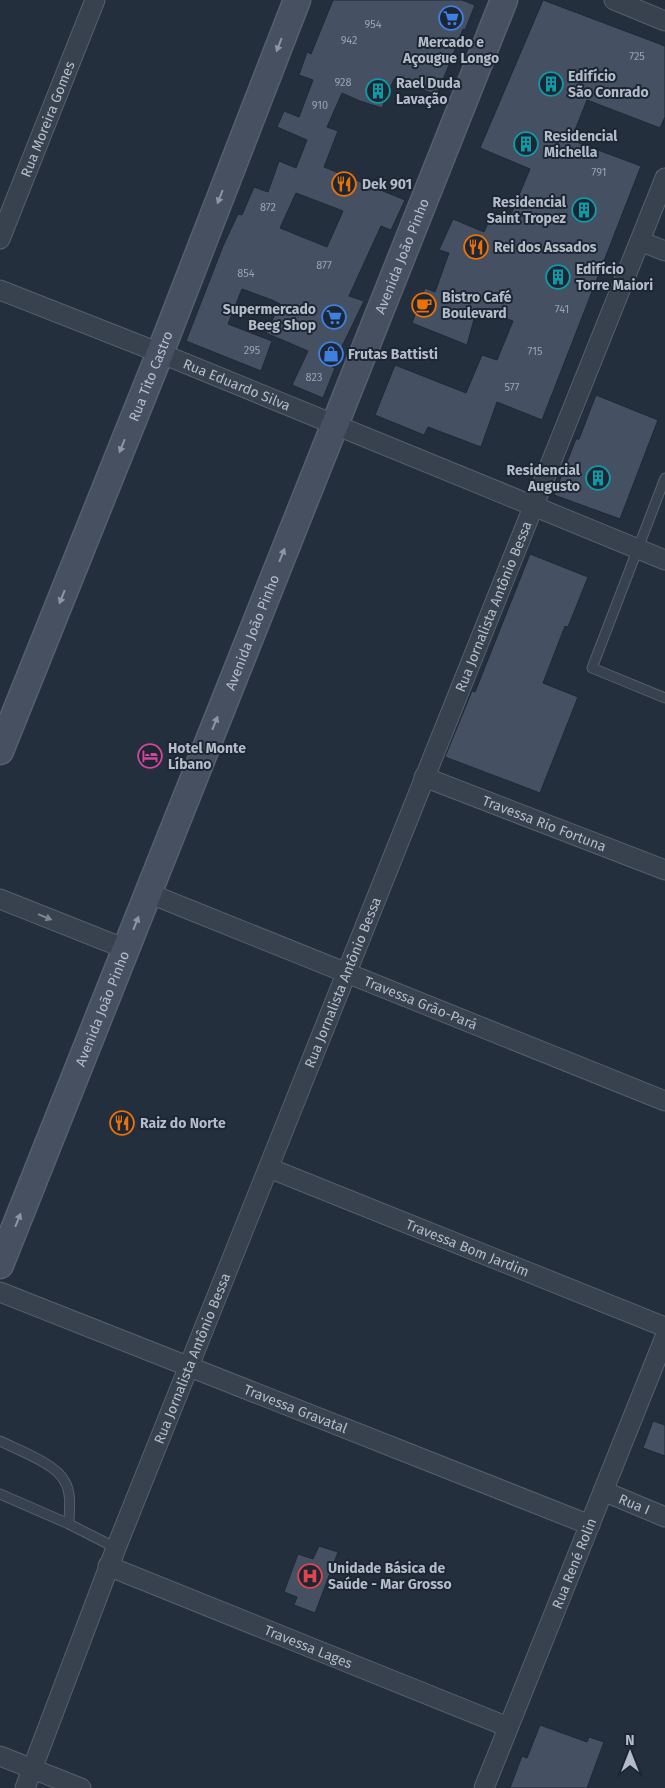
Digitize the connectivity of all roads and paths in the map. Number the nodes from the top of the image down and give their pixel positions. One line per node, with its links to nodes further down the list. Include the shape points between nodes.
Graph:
1 (95, 0): 7 (street, Rua Moreira Gomes)
2 (297, 0): 11 (main road, Rua Tito Castro, one-way to 11)
3 (504, 0): 12 (main road, Avenida João Pinho)
4 (614, 0): 5 (street)
5 (665, 21)
6 (665, 178): 8 (street, Rua Jornalista Antônio Bessa)
7 (0, 239)
8 (640, 241): 9 (street); 14 (street, Rua Jornalista Antônio Bessa)
9 (665, 251)
10 (0, 290): 11 (street, Rua Eduardo Silva)
11 (160, 353): 12 (street, Rua Eduardo Silva); 18 (main road, Rua Tito Castro, one-way to 18)
12 (333, 424): 14 (street, Rua Eduardo Silva); 21 (main road, Avenida João Pinho, one-way to 12)
13 (665, 478): 15 (lane)
14 (533, 506): 15 (street, Rua Eduardo Silva); 19 (street, Rua Jornalista Antônio Bessa)
15 (637, 549): 16 (street, Rua Eduardo Silva); 17 (lane, via 592,668)
16 (665, 560)
17 (665, 698)
18 (0, 751)
19 (424, 777): 20 (street, Travessa Rio Fortuna); 24 (street, Rua Jornalista Antônio Bessa)
20 (665, 870)
21 (148, 893): 23 (main road, Avenida João Pinho, one-way to 21); 24 (street, Travessa Grão-Pará)
22 (0, 899): 23 (street, one-way to 23)
23 (126, 949): 27 (main road, Avenida João Pinho, one-way to 23)
24 (346, 974): 25 (street, Travessa Grão-Pará); 26 (street, Rua Jornalista Antônio Bessa)
25 (665, 1101)
26 (269, 1168): 29 (street, Travessa Bom Jardim); 31 (street, Rua Jornalista Antônio Bessa)
27 (0, 1265)
28 (0, 1292): 31 (street, Travessa Gravatal)
29 (665, 1327)
30 (665, 1337): 33 (street, Rua René Rolin)
31 (188, 1368): 37 (street, Travessa Gravatal); 38 (street, Rua Jornalista Antônio Bessa)
32 (0, 1441): 36 (lane, via 53,1468 65,1481)
33 (603, 1491): 35 (street, Rua I); 37 (street, Rua René Rolin)
34 (0, 1494): 36 (lane)
35 (665, 1517)
36 (69, 1524): 38 (lane)
37 (590, 1525): 40 (street, Rua René Rolin)
38 (116, 1548): 39 (street, Rua Jornalista Antônio Bessa)
39 (108, 1566): 40 (street, Travessa Lages); 42 (street, Rua Jornalista Antônio Bessa)
40 (508, 1727): 45 (street, Rua René Rolin)
41 (0, 1756): 42 (street)
42 (32, 1769): 43 (street, Rua Jornalista Antônio Bessa); 44 (street)
43 (25, 1788)
44 (81, 1788)
45 (484, 1788)

